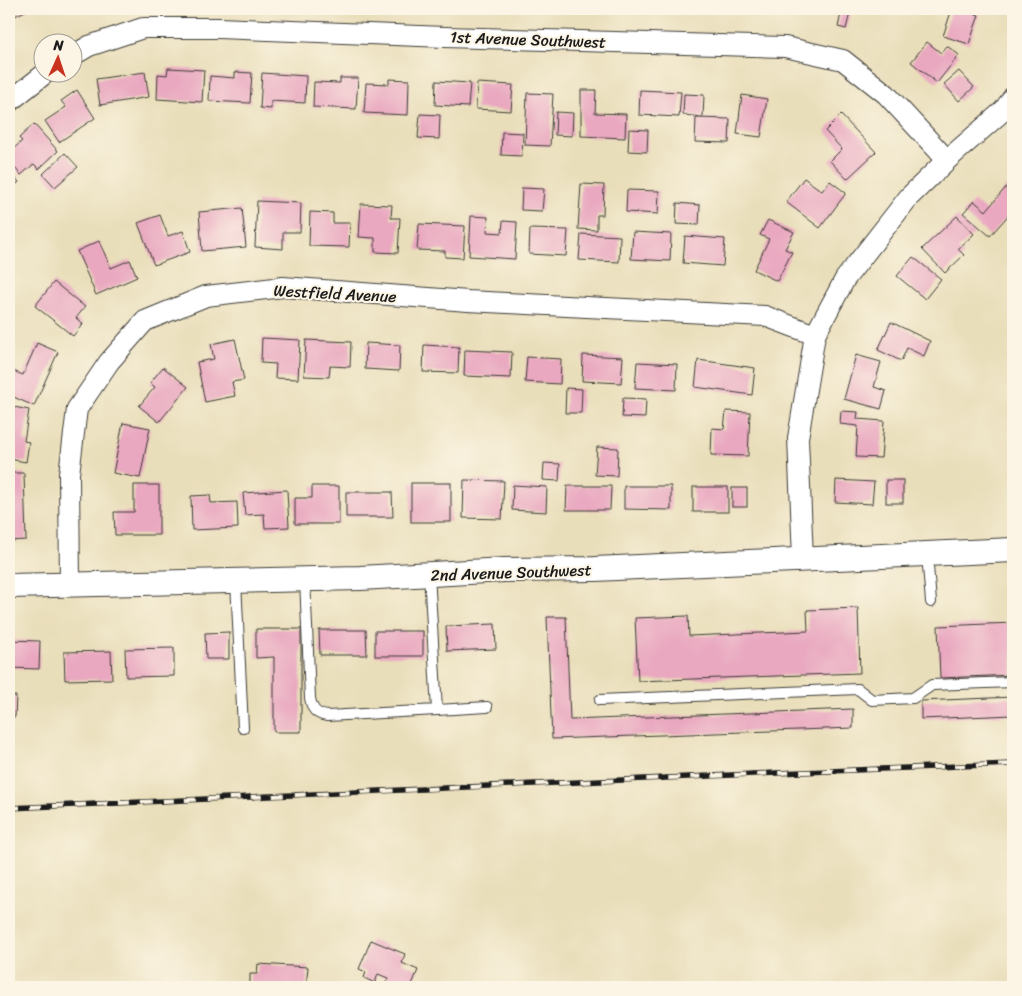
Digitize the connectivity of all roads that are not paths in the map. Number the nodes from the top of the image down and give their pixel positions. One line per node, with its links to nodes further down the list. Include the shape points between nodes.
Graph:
1 (82, 50): 5 (street, 1st Avenue Southwest, via 143,28 786,46 843,60 886,94)
2 (34, 82): 4 (street)
3 (1013, 97): 5 (street, via 1004,110)
4 (9, 102)
5 (947, 160): 6 (street, via 909,197 845,278)
6 (815, 335): 9 (street, via 798,438); 13 (street, Westfield Avenue, via 765,316 468,301 283,287 206,296 145,322 109,362 78,409 69,474)
7 (1013, 550): 8 (street, 2nd Avenue Southwest)
8 (928, 554): 9 (street, 2nd Avenue Southwest); 15 (lane)
9 (803, 559): 10 (street, 2nd Avenue Southwest)
10 (429, 574): 11 (street, 2nd Avenue Southwest); 19 (lane)
11 (305, 579): 12 (street, 2nd Avenue Southwest); 19 (lane, via 310,698 318,715)
12 (236, 581): 13 (street, 2nd Avenue Southwest); 20 (lane)
13 (70, 585): 14 (street, 2nd Avenue Southwest)
14 (9, 586)
15 (931, 602)
16 (1013, 682): 17 (lane, via 932,685 914,698 872,700 858,689)
17 (600, 700)
18 (487, 707): 19 (lane)
19 (437, 710)
20 (243, 728)

